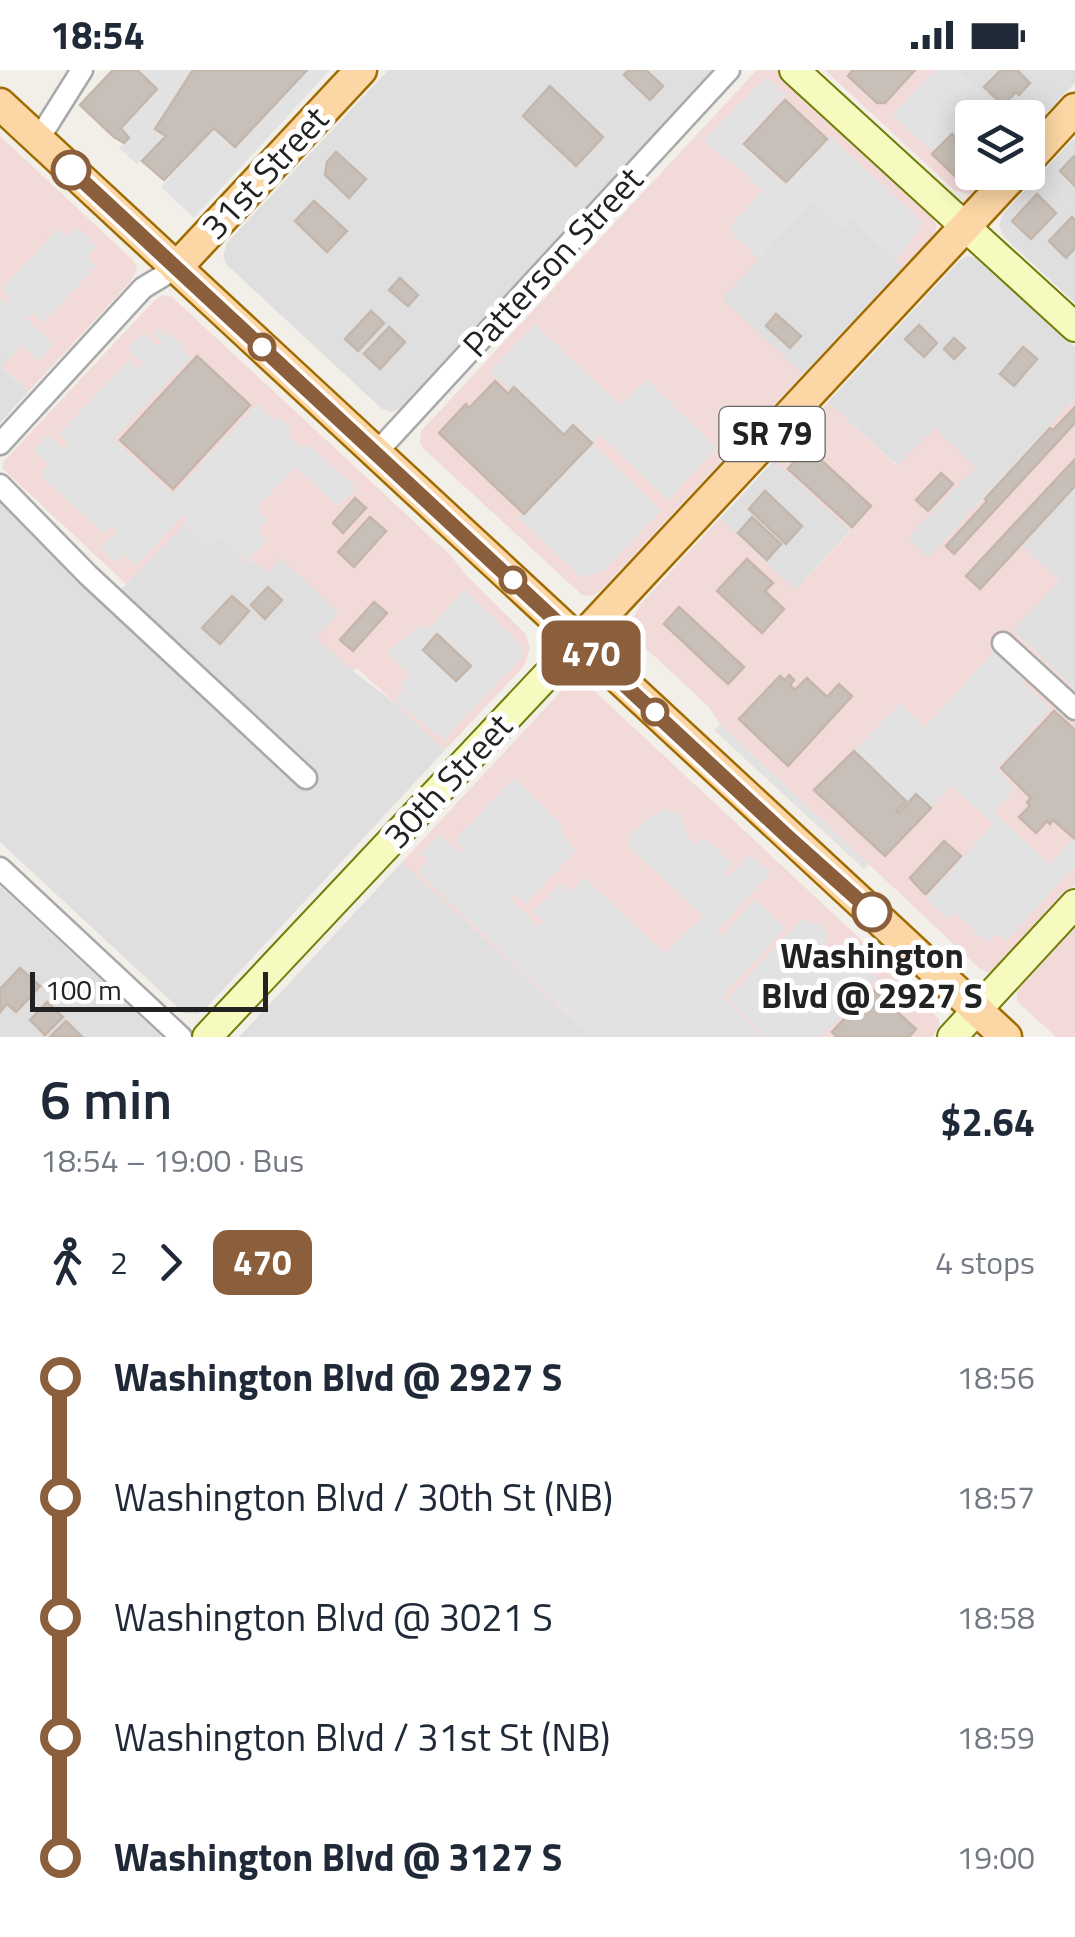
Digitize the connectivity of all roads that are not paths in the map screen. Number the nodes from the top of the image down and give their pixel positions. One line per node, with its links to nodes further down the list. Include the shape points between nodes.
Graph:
1 (82, 70): 7 (street)
2 (361, 70): 11 (main road, 31st Street)
3 (729, 70): 14 (street, Patterson Street)
4 (794, 70): 10 (street)
5 (0, 104): 7 (main road)
6 (1075, 109): 8 (main road)
7 (38, 140): 11 (main road)
8 (1045, 142)
9 (999, 190): 10 (main road, 30th Street / SR 79)
10 (965, 226): 12 (street); 16 (main road, 30th Street / SR 79)
11 (176, 268): 13 (street, 31st Street, via 143,288); 14 (main road)
12 (1075, 328)
13 (0, 444)
14 (376, 454): 16 (main road)
15 (0, 486): 19 (street)
16 (578, 642): 22 (main road); 24 (street, 30th Street / SR 79)
17 (1003, 642): 18 (street)
18 (1075, 708)
19 (306, 778)
20 (0, 868): 23 (street)
21 (1075, 904): 22 (street)
22 (977, 1010): 25 (street); 26 (main road)
23 (181, 1037)
24 (207, 1037)
25 (952, 1037)
26 (1006, 1037)

